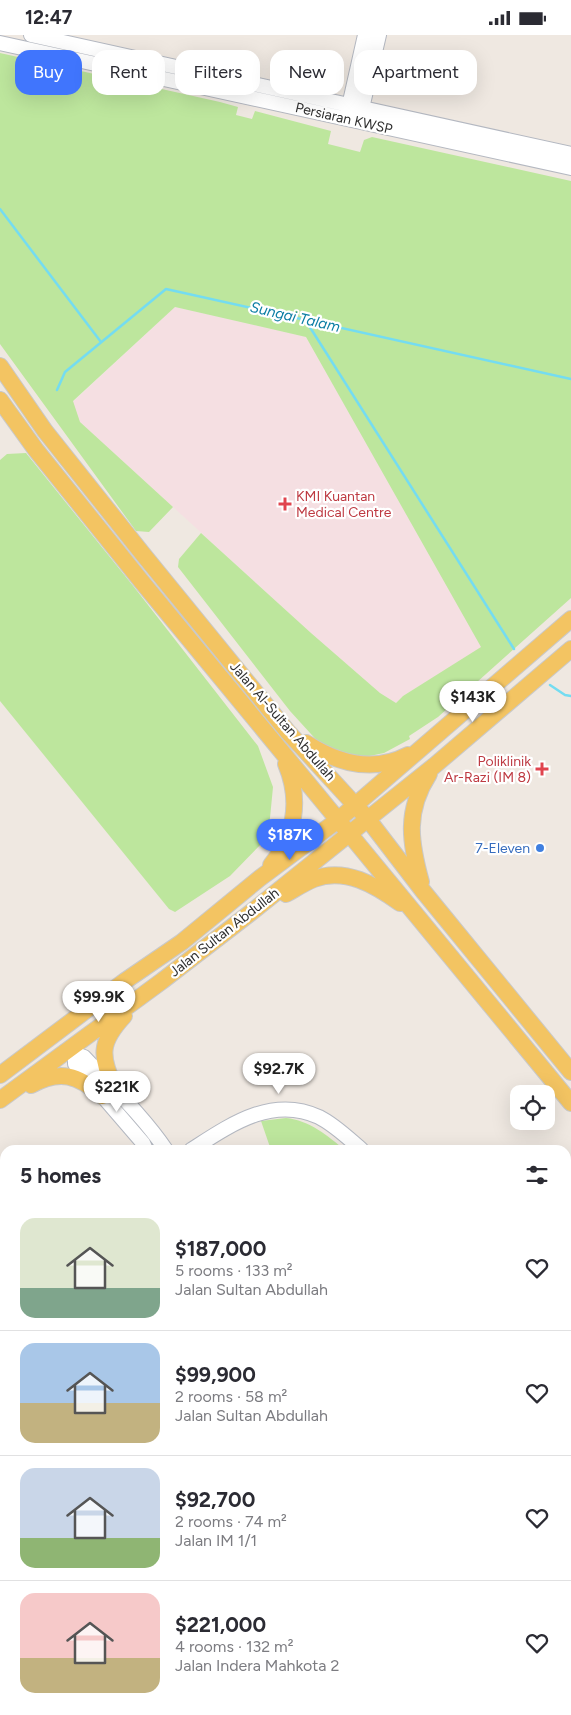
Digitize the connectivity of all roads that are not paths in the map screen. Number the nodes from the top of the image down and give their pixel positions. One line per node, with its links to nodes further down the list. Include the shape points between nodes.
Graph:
1 (31, 35): 5 (street, Persiaran KWSP)
2 (365, 35): 8 (street)
3 (379, 35): 8 (street)
4 (0, 43): 6 (street, Persiaran KWSP)
5 (92, 52)
6 (92, 58)
7 (165, 72): 8 (street, Persiaran KWSP)
8 (354, 114): 9 (street, Persiaran KWSP); 10 (street, Persiaran KWSP)
9 (474, 133): 10 (street); 11 (street, Persiaran KWSP)
10 (471, 147): 12 (street, Persiaran KWSP)
11 (571, 154)
12 (571, 168)
13 (0, 367): 17 (main road, Jalan Al-Sultan Abdullah, via 51,438)
14 (0, 400): 18 (main road, Jalan Al-Sultan Abdullah, via 36,450)
15 (571, 619): 19 (main road)
16 (571, 649): 20 (main road, Jalan Sultan Abdullah)
17 (287, 731): 19 (main road, via 323,753 342,761 363,764 383,763); 21 (main road, Jalan Al-Sultan Abdullah)
18 (273, 742): 23 (main road, Jalan Al-Sultan Abdullah); 25 (main road, via 292,778 294,818 279,856)
19 (422, 747): 21 (main road, Jalan Sultan Abdullah)
20 (434, 766): 22 (main road, Jalan Sultan Abdullah); 26 (main road, via 421,787 413,810 411,835)
21 (356, 805): 22 (main road, Jalan Al-Sultan Abdullah); 23 (main road, Jalan Sultan Abdullah)
22 (367, 818): 24 (main road, Jalan Sultan Abdullah); 26 (main road, Jalan Al-Sultan Abdullah)
23 (338, 820): 24 (main road, Jalan Al-Sultan Abdullah); 25 (main road, Jalan Sultan Abdullah)
24 (350, 832): 27 (main road, Jalan Sultan Abdullah); 28 (main road, Jalan Al-Sultan Abdullah)
25 (260, 878): 32 (main road, Jalan Sultan Abdullah, via 182,942)
26 (423, 891): 31 (main road, Jalan Al-Sultan Abdullah)
27 (249, 914): 28 (main road, via 324,876 358,878 402,904); 29 (main road, Jalan Sultan Abdullah)
28 (444, 950): 35 (main road, Jalan Al-Sultan Abdullah)
29 (162, 981): 33 (main road, via 118,1022 106,1043 104,1053); 34 (main road, Jalan Sultan Abdullah)
30 (81, 1062): 33 (street)
31 (571, 1072)
32 (0, 1075)
33 (109, 1092): 34 (main road, via 76,1078 58,1075 40,1080); 36 (street); 37 (street, via 154,1133)
34 (0, 1101)
35 (571, 1103)
36 (143, 1145)
37 (162, 1145)
38 (199, 1145): 39 (street, via 247,1117 268,1110 286,1109 320,1118)
39 (356, 1145)

